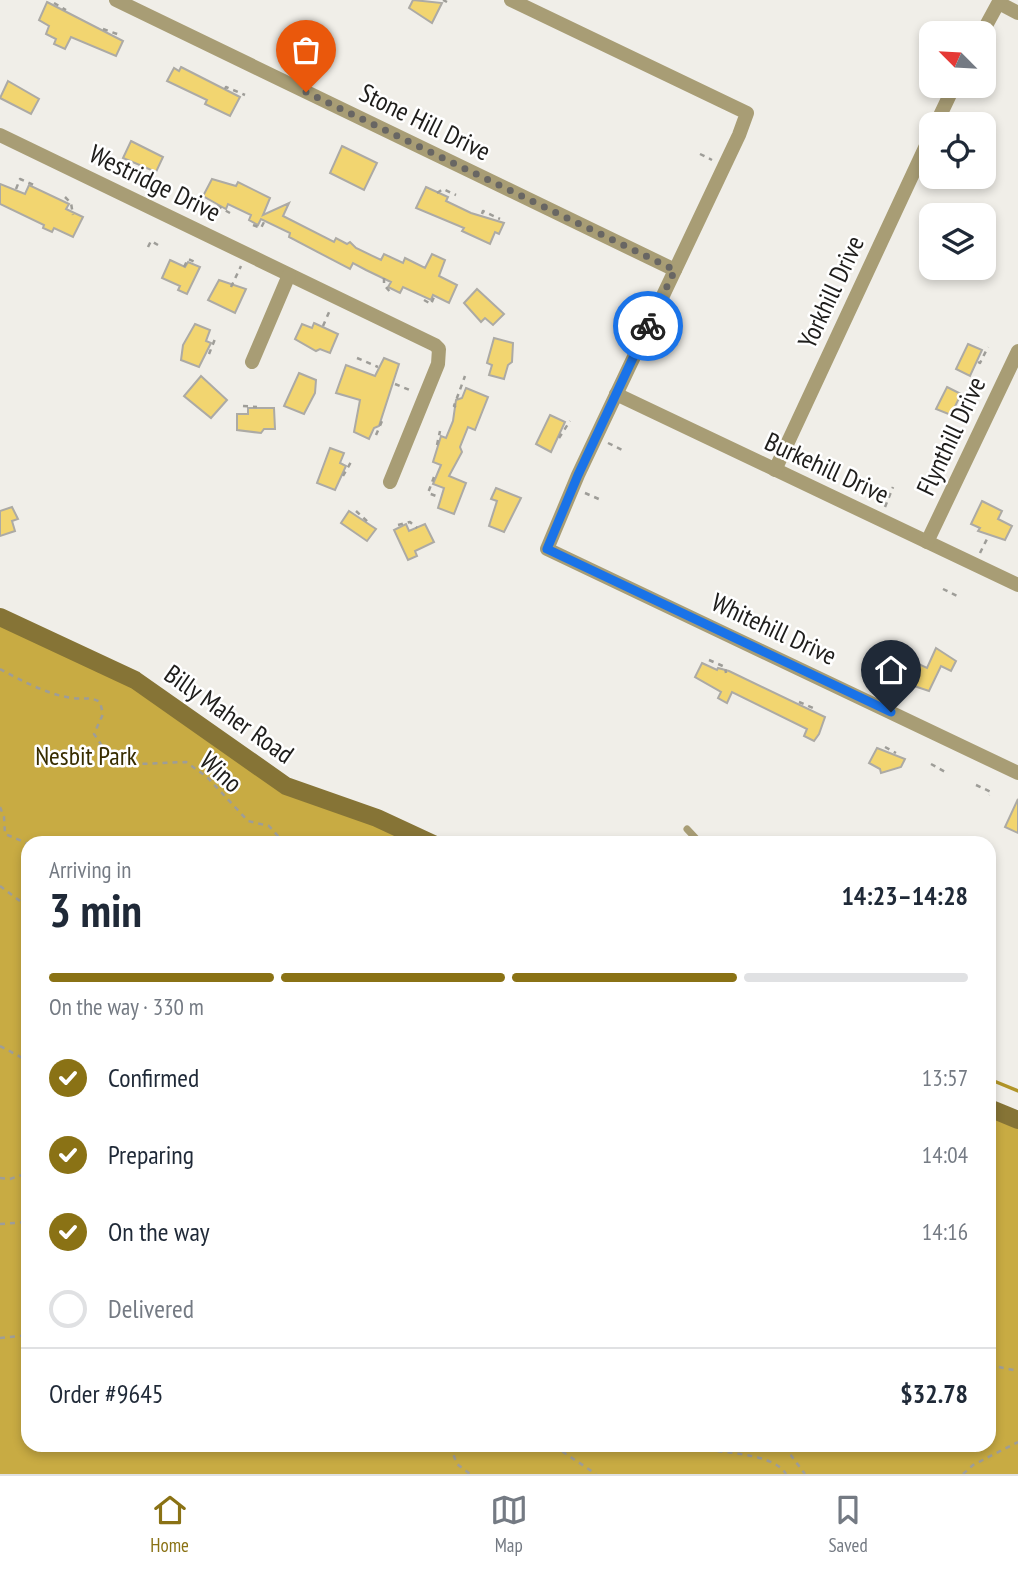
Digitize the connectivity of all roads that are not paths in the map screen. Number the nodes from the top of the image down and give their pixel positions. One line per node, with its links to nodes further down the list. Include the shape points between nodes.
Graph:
1 (116, 0): 8 (street, Stone Hill Drive)
2 (511, 0): 8 (street, via 747,113)
3 (1000, 2): 4 (street); 5 (street)
4 (1018, 13)
5 (989, 21)
6 (0, 135): 9 (street, Westridge Drive)
7 (919, 161): 13 (street, Yorkhill Drive)
8 (675, 270): 12 (street)
9 (289, 275): 11 (street); 14 (street, Westridge Drive, via 439,349 438,364)
10 (1018, 351): 15 (street, Flynthill Drive)
11 (252, 362)
12 (617, 394): 13 (street, Burkehill Drive); 18 (street, Whitehill Drive, via 547,549)
13 (775, 470): 15 (street, Burkehill Drive)
14 (390, 482)
15 (927, 542): 16 (street, Burkehill Drive)
16 (1018, 585)
17 (0, 617): 20 (main road, Billy Maher Road, via 135,680 286,786)
18 (1018, 773)
19 (687, 829): 21 (lane)
20 (416, 836)
21 (694, 836)
22 (996, 1111): 23 (main road)
23 (1018, 1120)

